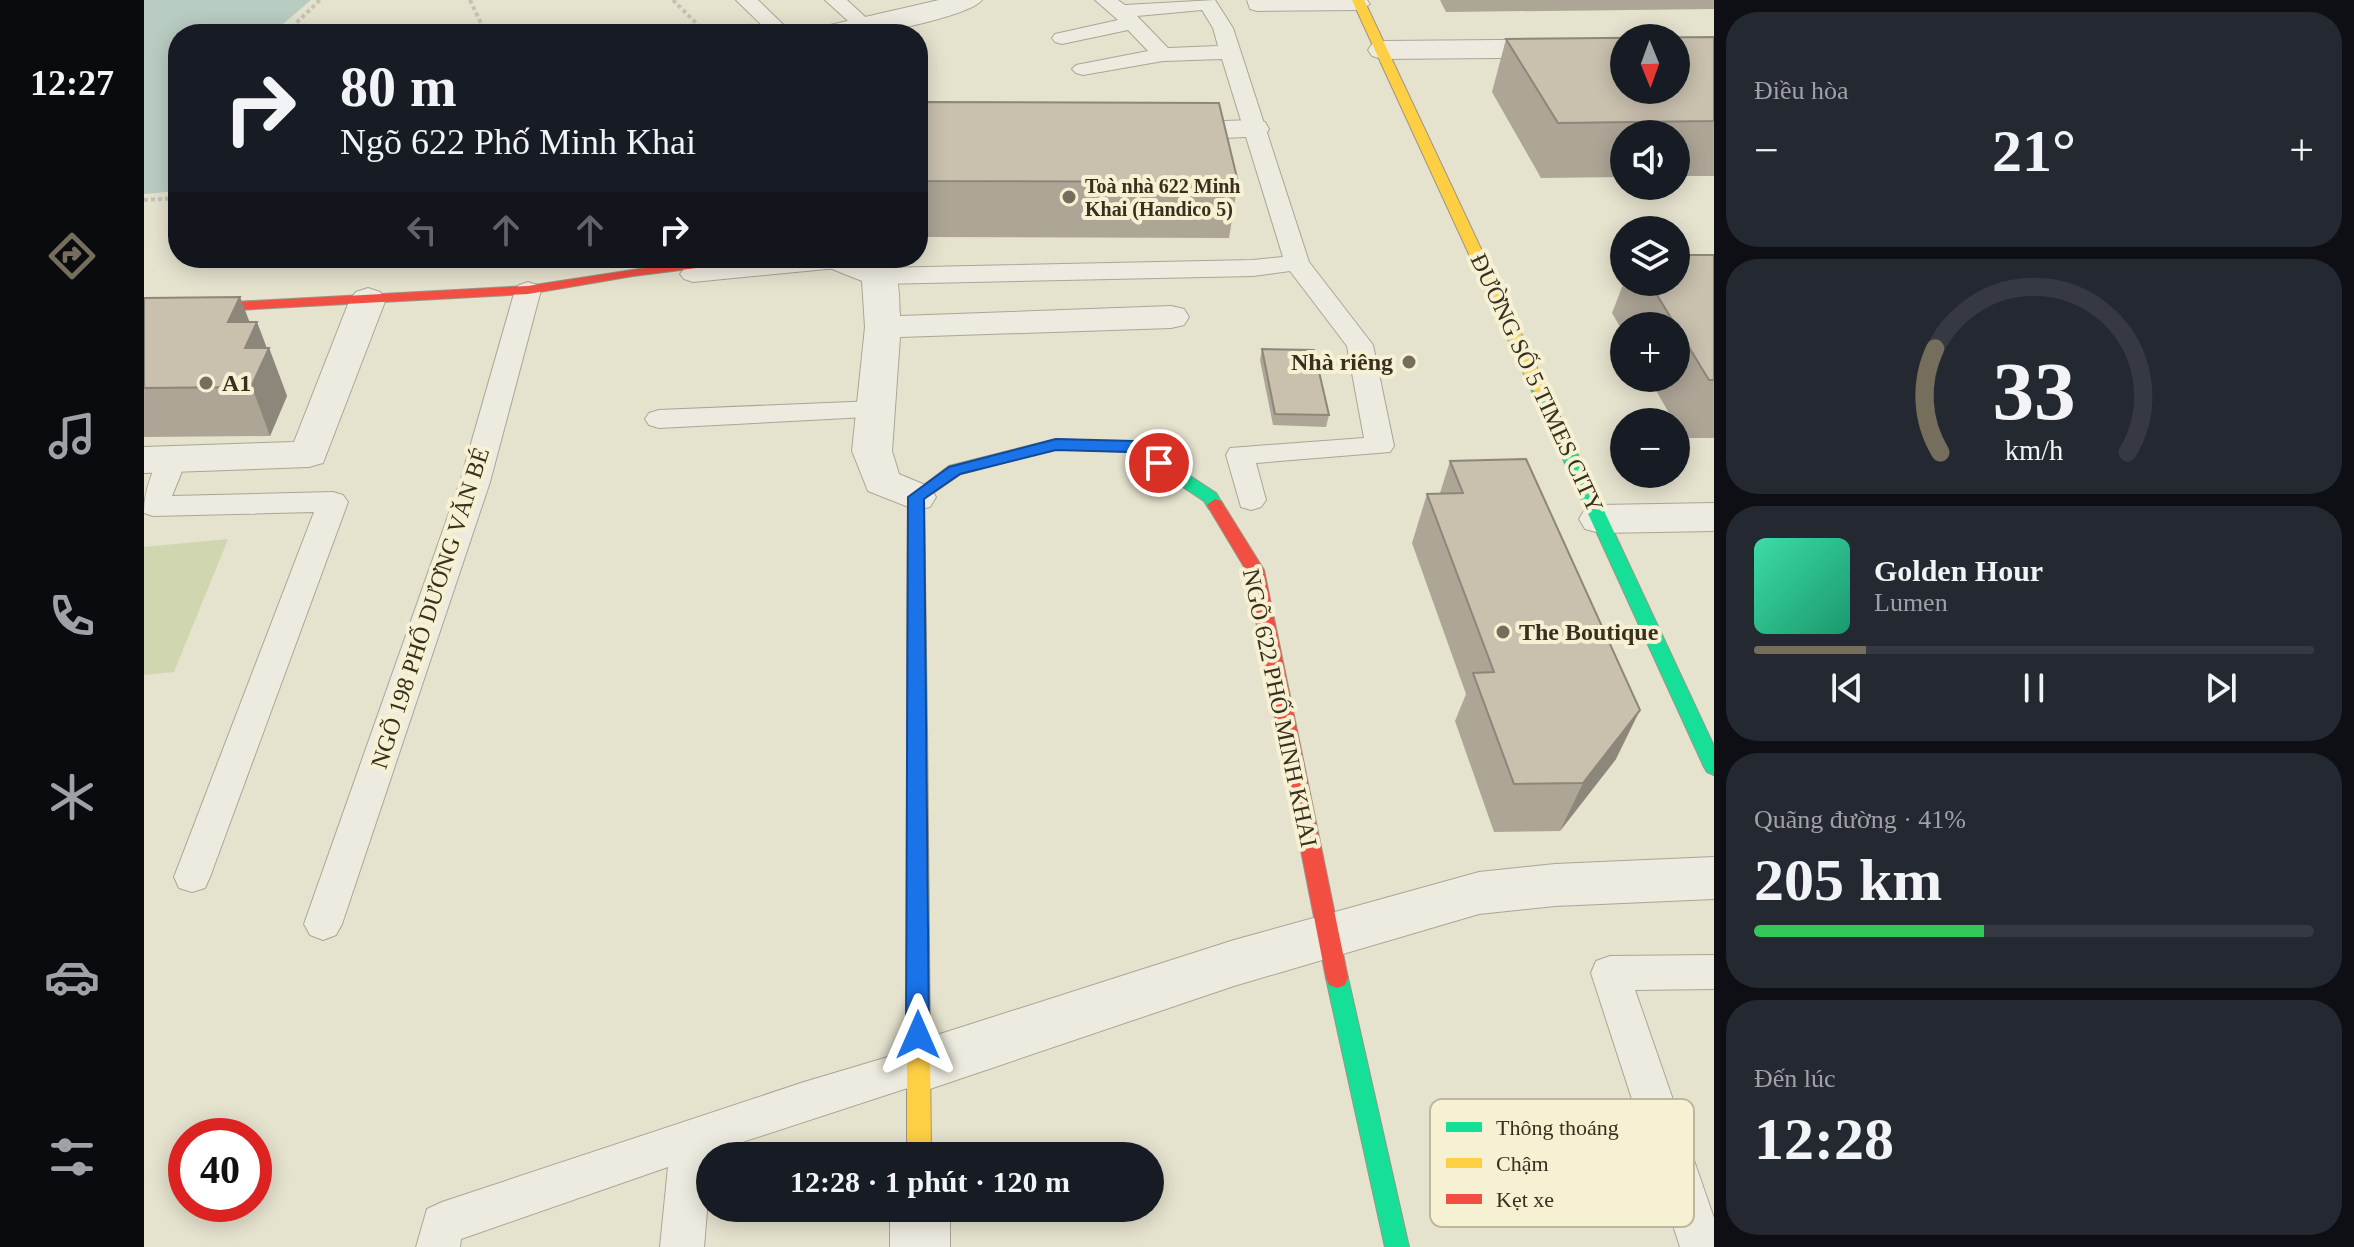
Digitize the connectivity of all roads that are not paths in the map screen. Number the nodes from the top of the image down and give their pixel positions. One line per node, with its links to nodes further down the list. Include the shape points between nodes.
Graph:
1 (746, 0): 8 (lane)
2 (835, 0): 9 (lane)
3 (1257, 0): 6 (lane, via 1257,5)
4 (956, 2): 10 (street)
5 (1206, 2): 7 (lane); 14 (lane, via 1223,28)
6 (1359, 2): 13 (street, ĐƯỜNG SỐ 5 TIMES CITY)
7 (1121, 12): 11 (lane); 15 (lane)
8 (772, 24)
9 (863, 24)
10 (873, 24)
11 (1060, 32)
12 (1610, 48): 13 (street)
13 (1382, 50): 36 (street, ĐƯỜNG SỐ 5 TIMES CITY)
14 (1230, 52): 15 (lane); 17 (lane)
15 (1163, 55): 16 (lane)
16 (1083, 69)
17 (1254, 129): 18 (street); 19 (lane)
18 (1132, 133)
19 (1297, 263): 24 (lane); 34 (lane, via 1360,345 1380,446 1240,455)
20 (665, 268): 25 (street)
21 (754, 268): 23 (lane)
22 (857, 268): 24 (street)
23 (693, 274)
24 (879, 276): 29 (street)
25 (528, 290): 26 (street); 40 (lane, NGÕ 198 PHỐ DƯƠNG VĂN BÉ, via 475,482)
26 (368, 299): 27 (street); 32 (street, via 309,454)
27 (144, 311)
28 (1171, 317): 29 (street)
29 (883, 327): 30 (street)
30 (875, 410): 31 (lane); 33 (street, via 872,451 882,482)
31 (659, 419)
32 (159, 459): 38 (lane, via 153,506 333,502)
33 (916, 497): 41 (street, NGÕ 622 PHỐ MINH KHAI, via 955,470 1056,444 1134,447 1210,497 1255,570); 43 (street)
34 (1251, 500)
35 (1714, 517): 36 (street)
36 (1600, 519): 37 (street, ĐƯỜNG SỐ 5 TIMES CITY)
37 (1714, 767)
38 (192, 877)
39 (1714, 878): 41 (street, via 1479,893)
40 (323, 924)
41 (1328, 936): 43 (street); 52 (street, NGÕ 622 PHỐ MINH KHAI)
42 (1714, 972): 44 (lane, via 1610,973)
43 (918, 1067): 45 (lane); 46 (street)
44 (1652, 1099)
45 (692, 1139): 49 (lane, via 442,1224); 50 (lane)
46 (919, 1142)
47 (920, 1222): 51 (street)
48 (1694, 1223): 53 (lane)
49 (438, 1247)
50 (682, 1247)
51 (920, 1247)
52 (1397, 1247)
53 (1702, 1247)

